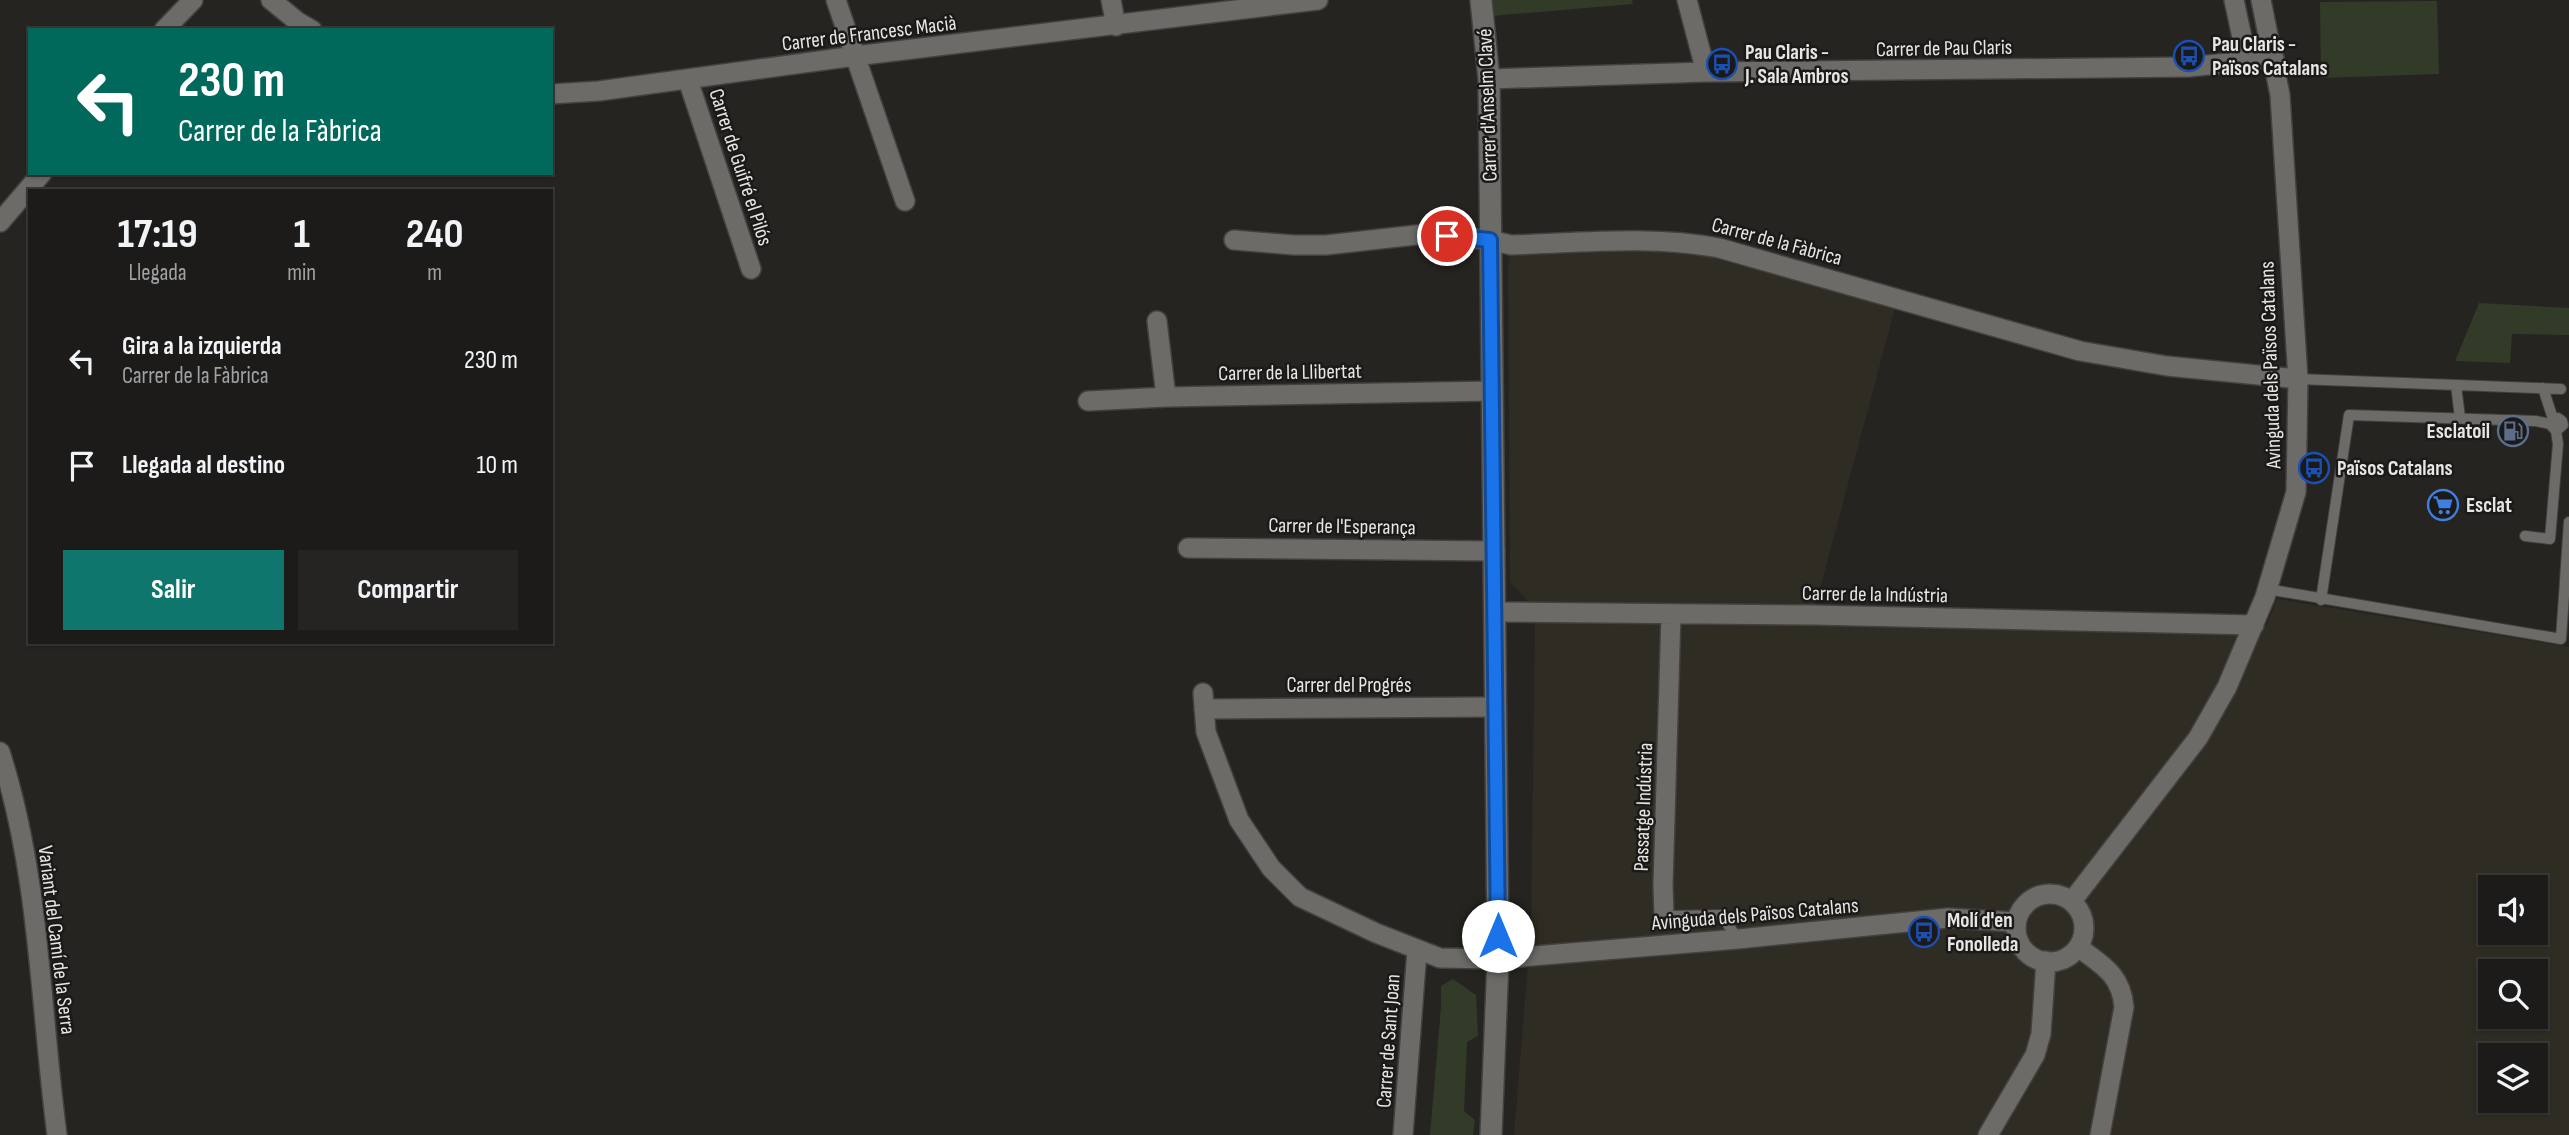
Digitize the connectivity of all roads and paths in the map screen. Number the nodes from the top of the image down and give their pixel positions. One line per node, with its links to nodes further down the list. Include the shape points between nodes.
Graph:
1 (193, 0): 12 (street)
2 (271, 0): 13 (street)
3 (836, 0): 14 (street)
4 (1111, 0): 11 (street)
5 (1318, 0): 11 (street, Carrer de Francesc Macià)
6 (1481, 0): 18 (street, Carrer d'Anselm Clavé)
7 (1687, 0): 17 (street)
8 (2234, 0): 16 (street)
9 (2261, 0): 15 (street, Avinguda dels Països Catalans)
10 (2272, 0): 15 (street, Avinguda dels Països Catalans, via 2277,32)
11 (1116, 26): 14 (street, Carrer de Francesc Macià)
12 (166, 28)
13 (309, 28)
14 (855, 57): 19 (street, Carrer de Francesc Macià); 24 (street)
15 (2274, 58): 16 (street, Carrer de Pau Claris); 30 (street, Avinguda dels Països Catalans)
16 (2247, 61): 17 (street, Carrer de Pau Claris, via 2189,67)
17 (1706, 72): 18 (street, Carrer de Pau Claris)
18 (1489, 79): 27 (street, Carrer d'Anselm Clavé)
19 (688, 80): 20 (street, Carrer de Francesc Macià); 28 (street, Carrer de Guifré el Pilós)
20 (553, 94)
21 (40, 175): 22 (street)
22 (28, 189)
23 (28, 189): 25 (street)
24 (905, 201)
25 (0, 222)
26 (1234, 240): 27 (street, Carrer de la Fàbrica, via 1326,244 1425,234)
27 (1490, 240): 30 (street, Carrer de la Fàbrica, via 1511,245 1685,241 2080,351 2167,366); 34 (street, Carrer d'Anselm Clavé)
28 (751, 269)
29 (1157, 321): 35 (street)
30 (2298, 379): 31 (lane); 43 (street, Avinguda dels Països Catalans, via 2296,492)
31 (2456, 385): 32 (lane); 37 (lane)
32 (2543, 388): 33 (lane); 38 (lane)
33 (2561, 389)
34 (1492, 391): 35 (street, Carrer de la Llibertat); 42 (street, Carrer d'Anselm Clavé)
35 (1166, 397): 36 (street, Carrer de la Llibertat)
36 (1088, 401)
37 (2460, 418): 38 (lane); 44 (lane, via 2349,415)
38 (2558, 426): 40 (lane, via 2550,539)
39 (2569, 522): 44 (lane, via 2561,639)
40 (2525, 536)
41 (1188, 548): 42 (street, Carrer de l'Esperança)
42 (1495, 551): 45 (street, Carrer d'Anselm Clavé)
43 (2267, 589): 44 (lane); 47 (street, Avinguda dels Països Catalans)
44 (2321, 600)
45 (1494, 612): 46 (street, Carrer de la Indústria); 49 (street, Carrer d'Anselm Clavé)
46 (1671, 614): 47 (street, Carrer de la Indústria); 52 (street, Passatge Indústria)
47 (2254, 625): 51 (street, Avinguda dels Països Catalans, via 2198,738)
48 (1203, 701): 49 (street, Carrer del Progrés); 56 (street, Avinguda dels Països Catalans, via 1206,732 1239,820 1271,868 1300,897)
49 (1495, 707): 57 (street, Carrer d'Anselm Clavé)
50 (0, 752): 59 (street, Variant del Camí de la Serra, via 29,871)
51 (2072, 901): 53 (street, via 2055,894 2038,896 2024,906); 55 (street, via 2084,925)
52 (1664, 916): 54 (lane, Passatge Indústria, via 1721,915)
53 (2016, 922): 54 (street, Avinguda dels Països Catalans, via 1948,918); 58 (street, via 2021,946 2032,957)
54 (1738, 939): 57 (street, Avinguda dels Països Catalans)
55 (2078, 947): 58 (street, via 2070,955); 63 (street, via 2117,978 2124,1007)
56 (1417, 950): 57 (street, Avinguda dels Països Catalans, via 1440,958); 60 (street, Carrer de Sant Joan)
57 (1498, 959): 61 (street, Carrer d'Anselm Clavé)
58 (2046, 961): 62 (street, via 2041,1034 2035,1055)
59 (57, 1135)
60 (1403, 1135)
61 (1491, 1135)
62 (1988, 1135)
63 (2100, 1135)

